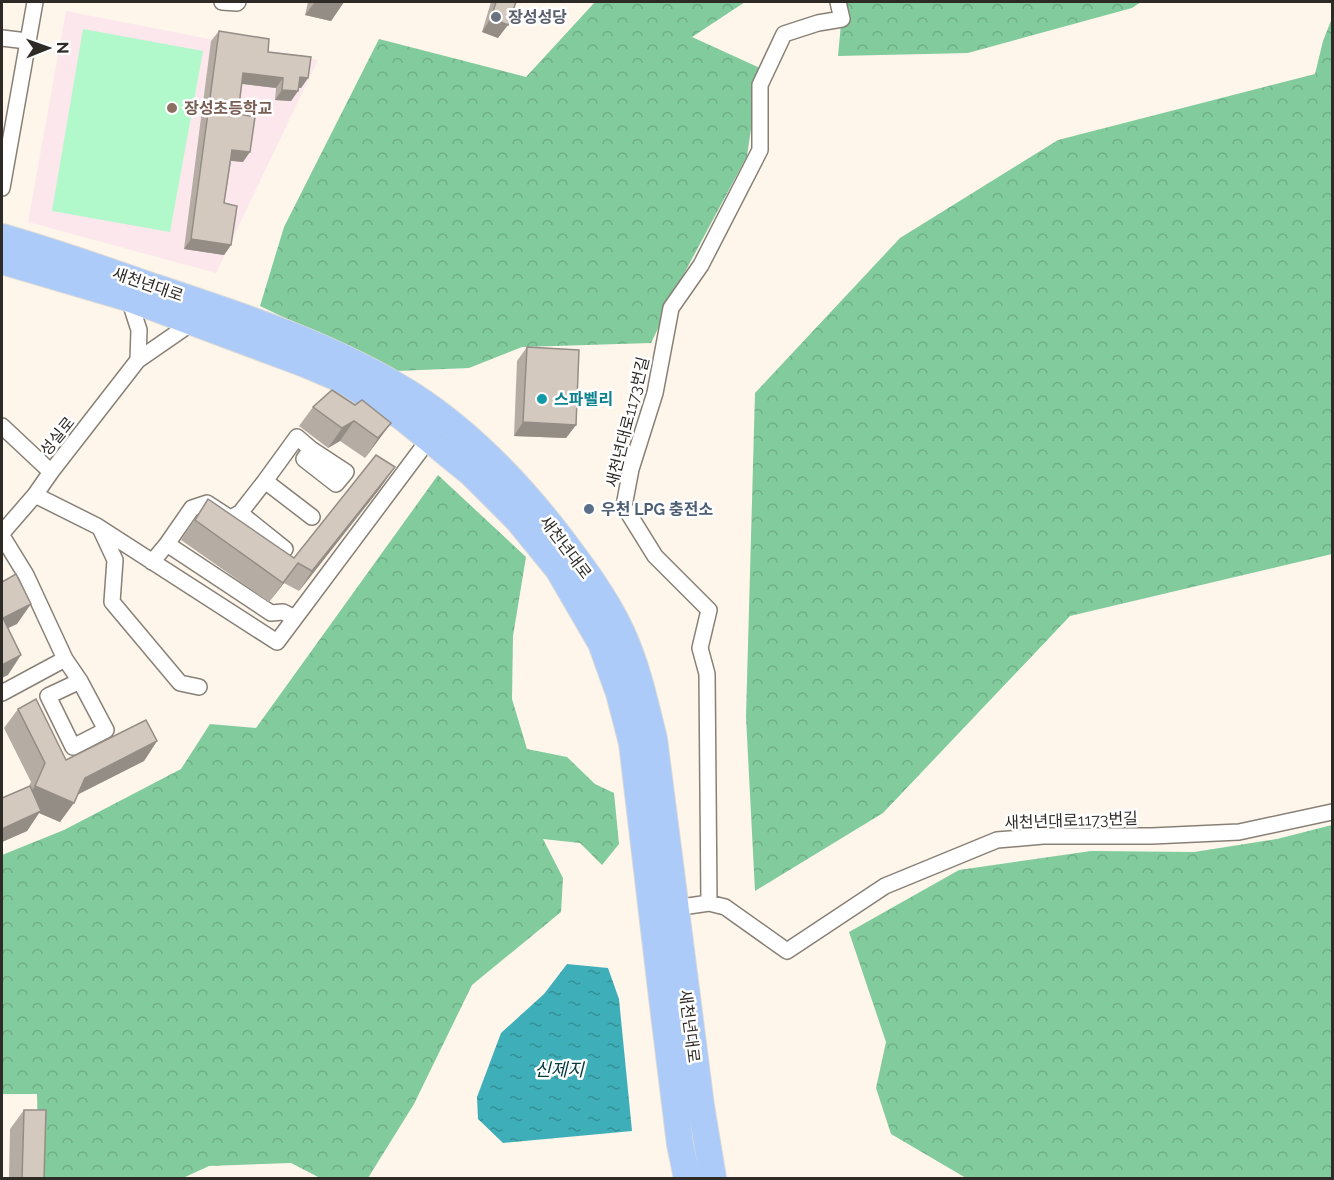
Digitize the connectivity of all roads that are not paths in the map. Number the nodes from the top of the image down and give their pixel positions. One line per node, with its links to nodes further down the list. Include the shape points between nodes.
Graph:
1 (35, 2): 6 (street)
2 (222, 2): 3 (street)
3 (238, 2)
4 (838, 2): 33 (street, 새천년대로1173번길, via 842,19 784,34 760,85 760,150 701,265 671,308 655,393 631,469 624,506 655,556 709,610 700,648 707,674)
5 (2, 38): 6 (street)
6 (27, 41): 7 (street)
7 (2, 188)
8 (2, 237): 10 (main road, 새천년대로)
9 (2, 261): 10 (main road, 새천년대로)
10 (130, 289): 11 (main road, 새천년대로); 12 (street, via 139,330); 32 (main road, 새천년대로, via 232,312 347,360 412,396 492,461 539,511 584,568 621,630 639,679 654,739)
11 (193, 322): 12 (street, 성실로); 14 (main road, 새천년대로, via 343,380)
12 (138, 360): 16 (street, 성실로)
13 (2, 426): 16 (street)
14 (429, 439): 26 (street); 32 (main road, 새천년대로, via 516,519 558,569 601,643 619,693)
15 (311, 449): 17 (street, via 297,437)
16 (51, 472): 18 (street, 성실로)
17 (265, 481): 19 (street); 20 (street)
18 (35, 495): 21 (street); 22 (street, 성실로)
19 (240, 513): 23 (street, via 230,518 207,503 192,508); 24 (street)
20 (312, 517)
21 (100, 528): 25 (street); 29 (street, via 115,560 112,602 180,682)
22 (2, 535): 27 (street, via 26,575)
23 (167, 544): 25 (street); 26 (street, via 271,614 283,612)
24 (285, 549)
25 (152, 562): 26 (street, via 277,642)
26 (295, 618)
27 (65, 659): 28 (street); 30 (street)
28 (80, 681)
29 (199, 687)
30 (2, 693)
31 (1332, 812): 33 (street, 새천년대로1173번길, via 1239,832 997,840 885,886 787,951 724,907)
32 (656, 836): 34 (main road, 새천년대로); 35 (main road, 새천년대로)
33 (709, 903): 34 (street)
34 (675, 908): 35 (main road, 새천년대로)
35 (676, 1012): 36 (main road, 새천년대로, via 680,1144); 37 (main road, 새천년대로, via 701,1106)
36 (687, 1179)
37 (713, 1179)

